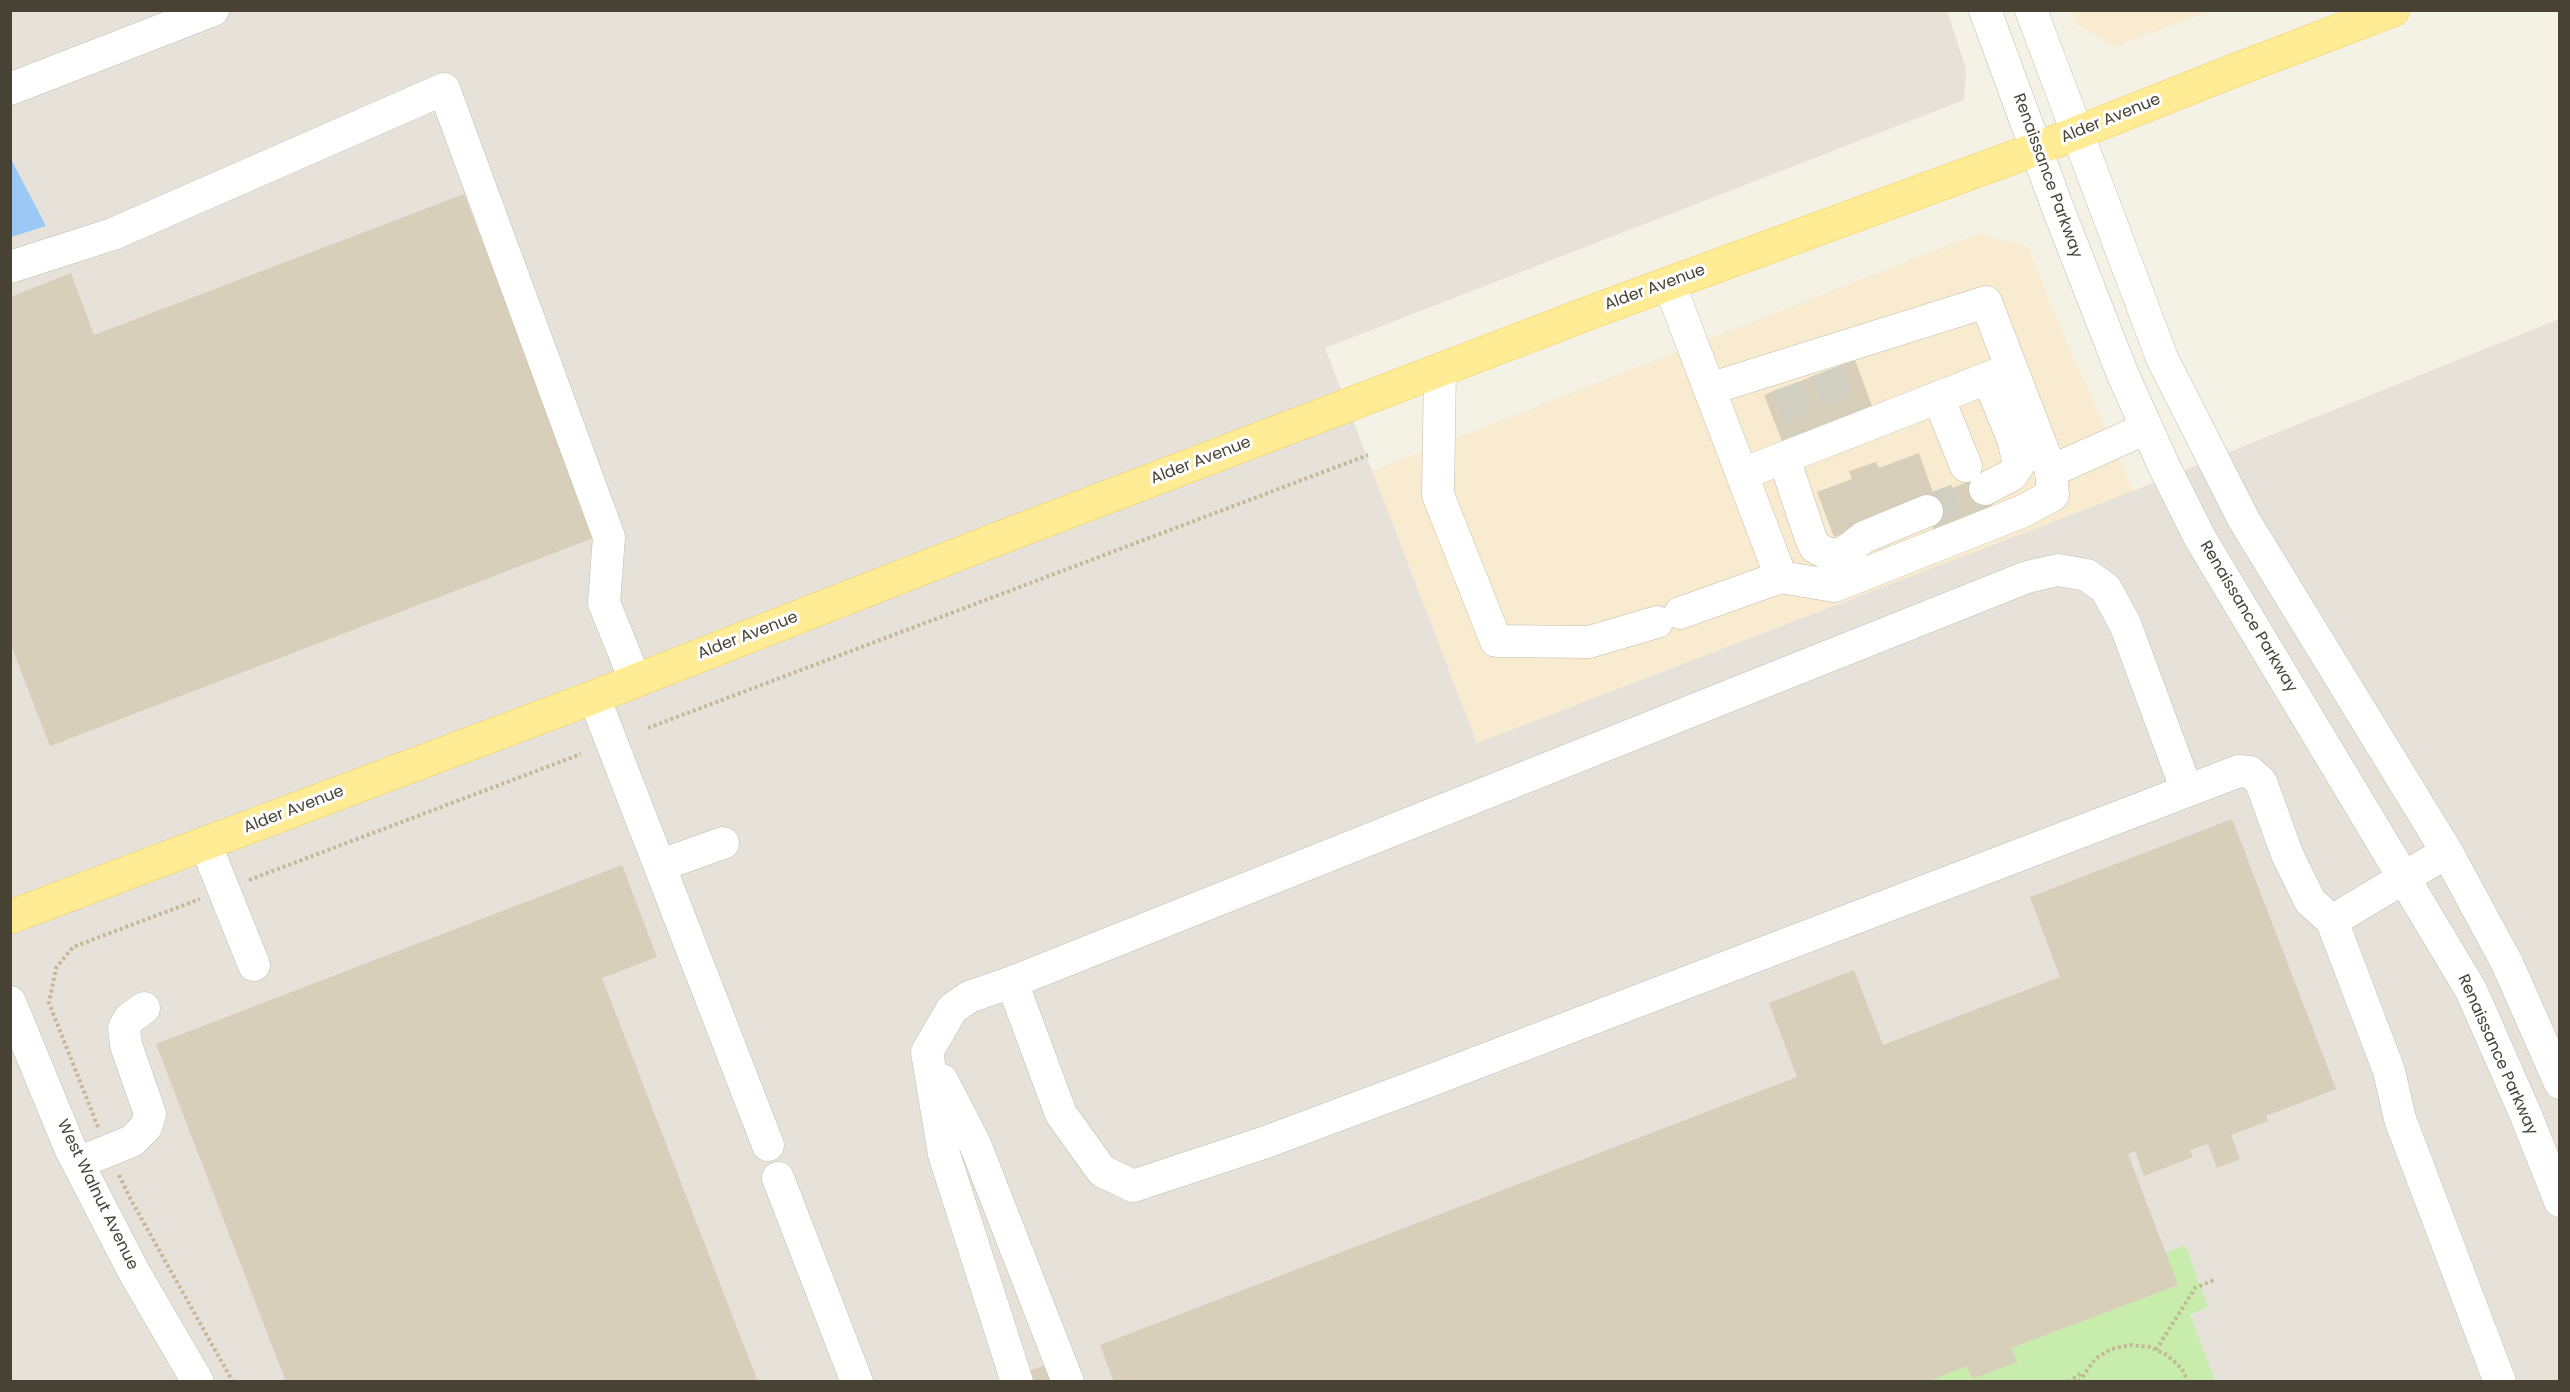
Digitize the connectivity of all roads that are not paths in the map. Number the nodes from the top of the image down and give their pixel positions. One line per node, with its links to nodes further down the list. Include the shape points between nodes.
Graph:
1 (213, 10): 5 (street)
2 (1985, 10): 7 (street, Renaissance Parkway)
3 (2031, 10): 6 (street)
4 (2393, 10): 6 (main road, Alder Avenue)
5 (10, 89)
6 (2076, 133): 7 (main road, Alder Avenue); 25 (street, via 2162,358 2244,520)
7 (2036, 149): 9 (main road, Alder Avenue); 14 (street, Renaissance Parkway)
8 (10, 267): 20 (street, via 113,234 444,89 609,537 604,603)
9 (1669, 284): 10 (main road, Alder Avenue); 12 (street)
10 (1440, 370): 19 (street, via 1438,495 1496,641 1589,642); 20 (main road, Alder Avenue)
11 (2000, 373): 12 (street, via 1986,302 1783,376); 13 (street); 13 (street, via 2019,464 2012,475 1976,477); 16 (street)
12 (1709, 389): 17 (street)
13 (1938, 397): 15 (street, via 1847,424)
14 (2147, 429): 16 (street); 27 (street, Renaissance Parkway, via 2200,538)
15 (1799, 446): 17 (street); 18 (street, via 1810,536 1815,547 1824,552 1845,552 1864,537)
16 (2051, 471): 19 (street, via 2053,495 2021,512 1834,586)
17 (1742, 474): 19 (street)
18 (1927, 511)
19 (1781, 576)
20 (635, 680): 21 (main road, Alder Avenue)
21 (594, 697): 23 (main road, Alder Avenue); 26 (street)
22 (2187, 791): 29 (street, via 2239,771 2250,772 2261,782 2310,901); 31 (street, via 1377,1101 1133,1186 1102,1171 1061,1114); 31 (street, via 2125,624 2106,590 2087,575 2058,570 2016,582)
23 (205, 843): 28 (main road, Alder Avenue); 30 (street)
24 (723, 843): 26 (street)
25 (2447, 852): 27 (street); 35 (street, via 2507,963)
26 (661, 866): 36 (street)
27 (2404, 877): 29 (street); 39 (street, Renaissance Parkway, via 2471,990)
28 (10, 917)
29 (2332, 921): 44 (street, via 2389,1071 2400,1119)
30 (254, 965)
31 (1011, 982): 34 (street, via 952,1009)
32 (10, 1002): 37 (street, West Walnut Avenue)
33 (144, 1008): 37 (street, via 124,1028 126,1045 150,1114 146,1127 132,1141)
34 (927, 1052): 42 (street, via 944,1154); 43 (street, via 975,1144)
35 (2559, 1083)
36 (768, 1145)
37 (78, 1163): 40 (street, West Walnut Avenue, via 134,1272)
38 (778, 1178): 41 (street)
39 (2559, 1201)
40 (198, 1382)
41 (857, 1382)
42 (1017, 1382)
43 (1068, 1382)
44 (2500, 1382)

